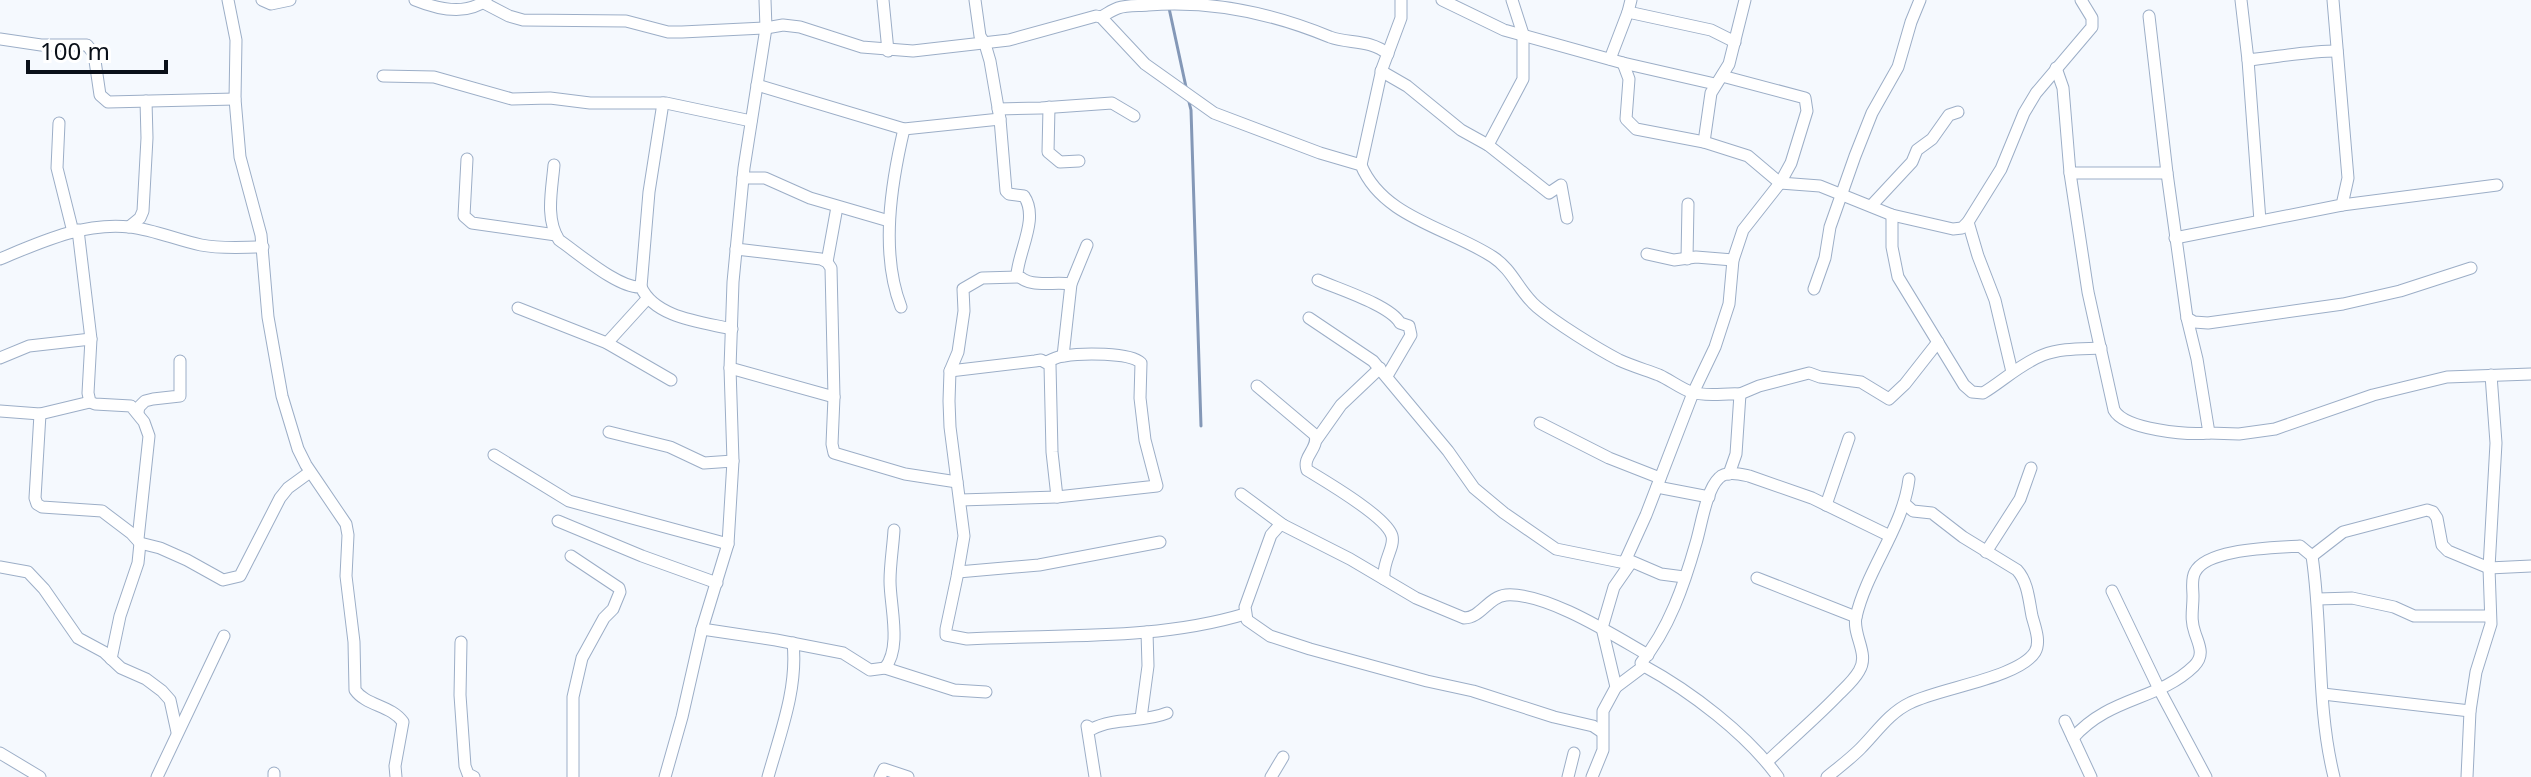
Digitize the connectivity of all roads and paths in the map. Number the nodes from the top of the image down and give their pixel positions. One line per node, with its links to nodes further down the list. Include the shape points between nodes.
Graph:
1 (228, 0): 35 (street, via 236,40)
2 (262, 0): 3 (street)
3 (290, 0)
4 (415, 0): 16 (street, via 453,10)
5 (765, 0): 20 (street)
6 (883, 0): 25 (street)
7 (975, 0): 24 (street)
8 (1401, 0): 27 (street, via 1401,18)
9 (1442, 0): 21 (street)
10 (1512, 0): 21 (street)
11 (1745, 0): 23 (street)
12 (1920, 0): 56 (street, via 1898,67 1872,113)
13 (2081, 0): 30 (street, via 2092,27)
14 (2241, 0): 28 (street)
15 (2333, 0): 26 (street)
16 (485, 1): 20 (street, via 523,20 626,21 668,32)
17 (1630, 6): 23 (street); 29 (street)
18 (2149, 16): 52 (street)
19 (1101, 17): 24 (street); 27 (street, via 1120,7 1224,7 1280,18); 50 (street, via 1145,64 1214,113)
20 (766, 28): 25 (street, via 800,27); 34 (street)
21 (1523, 34): 29 (street); 46 (street, via 1523,79)
22 (0, 39): 36 (street, via 87,45 94,54 103,99)
23 (1735, 42): 33 (street)
24 (985, 44): 25 (street); 40 (street)
25 (888, 51)
26 (2337, 51): 28 (street); 58 (street, via 2348,178)
27 (1388, 54): 31 (street)
28 (2248, 60): 64 (street)
29 (1616, 61): 33 (street); 45 (street, via 1629,79 1630,125)
30 (2056, 68): 51 (street, via 2063,88); 65 (street, via 2024,113 2001,169)
31 (1381, 71): 46 (street); 50 (street)
32 (383, 76): 37 (street, via 434,77 512,99)
33 (1719, 80): 45 (street, via 1709,104); 54 (street, via 1805,98 1807,111)
34 (757, 85): 42 (street); 44 (street)
35 (235, 99): 36 (street); 71 (street, via 244,179)
36 (146, 101): 66 (street, via 143,211)
37 (663, 103): 42 (street); 82 (street)
38 (1049, 107): 40 (street); 41 (street, via 1112,103); 48 (street, via 1048,152 1060,162)
39 (1958, 112): 59 (street, via 1949,115)
40 (999, 114): 44 (street); 79 (street, via 1006,191 1024,196 1029,206)
41 (1134, 116)
42 (751, 121): 53 (street)
43 (59, 123): 67 (street, via 57,168)
44 (904, 129): 63 (street)
45 (1704, 142): 54 (street, via 1748,156)
46 (1488, 145): 62 (street, via 1549,193 1561,185)
47 (467, 159): 68 (street, via 466,219)
48 (1079, 161)
49 (554, 165): 68 (street, via 551,209)
50 (1361, 165): 106 (street, via 1367,180 1397,207 1501,263 1547,314 1618,359)
51 (2070, 173): 52 (street); 93 (street)
52 (2167, 173): 69 (street)
53 (743, 178): 60 (street, via 765,178); 72 (street)
54 (1780, 183): 56 (street, via 1812,184); 76 (street, via 1749,220)
55 (2497, 185): 58 (street)
56 (1841, 194): 59 (street); 83 (street)
57 (1688, 204): 75 (street)
58 (2342, 205): 64 (street)
59 (1871, 206): 61 (street)
60 (837, 207): 63 (street); 77 (street)
61 (1892, 215): 65 (street, via 1953,229); 91 (street, via 1898,277)
62 (1567, 218)
63 (889, 221): 85 (street, via 894,290)
64 (2260, 221): 69 (street)
65 (1968, 222): 101 (street)
66 (129, 227): 67 (street); 71 (street, via 204,245)
67 (75, 231): 74 (street); 90 (street)
68 (556, 235): 82 (street, via 618,281)
69 (2175, 238): 88 (street)
70 (1087, 245): 81 (street)
71 (263, 247): 121 (street, via 282,396)
72 (736, 249): 77 (street); 89 (street)
73 (1647, 254): 75 (street)
74 (0, 259)
75 (1687, 259): 76 (street)
76 (1733, 260): 106 (street, via 1729,304)
77 (827, 262): 108 (street, via 833,276)
78 (2471, 268): 88 (street, via 2320,309 2208,323)
79 (1019, 277): 81 (street, via 1031,283); 99 (street, via 982,278 963,289 958,352)
80 (1318, 280): 100 (street, via 1409,326 1411,335)
81 (1071, 284): 94 (street)
82 (641, 287): 84 (street)
83 (1814, 289)
84 (647, 299): 89 (street, via 680,317); 92 (street)
85 (901, 307)
86 (518, 308): 92 (street)
87 (1309, 318): 100 (street)
88 (2187, 318): 115 (street)
89 (732, 329): 98 (street)
90 (91, 339): 95 (street, via 29,346); 109 (street)
91 (1938, 342): 101 (street, via 1972,392 1983,393); 107 (street, via 1889,399 1861,382 1809,373)
92 (607, 343): 104 (street)
93 (2101, 348): 101 (street, via 2051,353); 115 (street, via 2117,415 2175,433)
94 (1063, 356): 97 (street); 127 (street, via 1125,356 1141,363 1145,440 1157,486)
95 (0, 358)
96 (180, 361): 111 (street, via 180,396 145,401)
97 (1046, 362): 99 (street); 127 (street, via 1051,370)
98 (730, 368): 108 (street); 119 (street)
99 (950, 371): 124 (street)
100 (1384, 372): 117 (street, via 1341,405); 142 (street, via 1474,488 1504,513 1556,549)
101 (2012, 372)
102 (2531, 374): 103 (street)
103 (2491, 375): 115 (street, via 2447,377 2385,392 2275,429); 145 (street, via 2496,443)
104 (671, 380)
105 (1257, 386): 117 (street)
106 (1693, 393): 107 (street); 125 (street)
107 (1740, 394): 122 (street, via 1736,454)
108 (834, 397): 124 (street, via 834,453 905,474)
109 (90, 402): 111 (street, via 131,406); 112 (street)
110 (0, 411): 112 (street)
111 (138, 412): 136 (street, via 149,436)
112 (40, 414): 136 (street, via 37,504 102,511)
113 (1540, 423): 125 (street)
114 (609, 432): 119 (street, via 670,447 704,463)
115 (2209, 433)
116 (1849, 438): 131 (street)
117 (1317, 439): 149 (street, via 1306,460 1307,470 1390,531 1393,543)
118 (494, 455): 138 (street, via 569,501)
119 (733, 461): 138 (street)
120 (2031, 468): 139 (street, via 2020,499)
121 (310, 472): 136 (street, via 283,492 240,576 223,580); 183 (street, via 348,530 346,576 355,690 403,722)
122 (1729, 474): 128 (street, via 1716,481); 131 (street, via 1749,476)
123 (1909, 479): 130 (street)
124 (957, 482): 129 (street)
125 (1659, 482): 128 (street); 142 (street)
126 (1241, 494): 133 (street)
127 (1057, 497): 129 (street)
128 (1709, 497): 147 (street)
129 (960, 500): 146 (street, via 964,536)
130 (1904, 503): 135 (street); 139 (street, via 1913,511 1932,513)
131 (1826, 505): 135 (street)
132 (558, 521): 150 (street)
133 (1283, 525): 149 (street); 153 (street, via 1271,535)
134 (894, 530): 164 (street, via 892,657)
135 (1890, 536): 155 (street)
136 (139, 541): 162 (street, via 138,563)
137 (1160, 542): 146 (street, via 1039,565)
138 (728, 544): 150 (street)
139 (1986, 552): 195 (street, via 2023,575 2038,642 2035,653 2019,666 1909,703)
140 (571, 556): 185 (street, via 620,592 582,658 573,697)
141 (2312, 556): 145 (street, via 2343,532 2427,510 2437,518 2448,551); 152 (street); 166 (street, via 2300,546 2236,551 2199,566 2191,618 2200,659)
142 (1628, 561): 147 (street); 156 (street)
143 (2531, 566): 145 (street)
144 (0, 567): 162 (street, via 28,572 74,635)
145 (2489, 568): 154 (street)
146 (958, 572): 158 (street, via 946,629 950,637)
147 (1684, 577): 163 (street)
148 (1757, 578): 155 (street)
149 (1384, 579): 156 (street, via 1464,618 1472,618 1498,597 1523,596)
150 (717, 583): 157 (street)
151 (2112, 591): 166 (street)
152 (2318, 599): 154 (street, via 2352,598 2414,616); 168 (street)
153 (1245, 614): 158 (street); 174 (street, via 1250,623 1283,641 1473,691)
154 (2490, 616): 169 (street)
155 (1856, 617): 179 (street, via 1862,667)
156 (1602, 628): 163 (street); 165 (street)
157 (702, 629): 161 (street); 186 (street)
158 (1147, 632): 171 (street)
159 (224, 636): 173 (street)
160 (461, 642): 184 (street, via 465,766)
161 (793, 643): 164 (street, via 843,653 870,670); 187 (street, via 793,683)
162 (111, 659): 173 (street, via 162,691 170,700)
163 (1646, 660): 165 (street); 179 (street)
164 (885, 668): 167 (street, via 954,690)
165 (1616, 687): 174 (street, via 1603,711)
166 (2159, 689): 175 (street, via 2106,710); 197 (street)
167 (986, 692)
168 (2323, 694): 169 (street); 198 (street)
169 (2470, 711): 199 (street)
170 (1167, 713): 171 (street)
171 (1141, 718): 190 (street, via 1087,726)
172 (2065, 721): 175 (street)
173 (177, 732): 182 (street)
174 (1602, 732): 193 (street, via 1603,750)
175 (2073, 738): 196 (street)
176 (0, 753): 181 (street)
177 (1574, 753): 180 (street)
178 (1283, 757): 191 (street)
179 (1767, 762): 194 (street)
180 (1568, 776): 192 (street)
181 (40, 777)
182 (157, 777)
183 (396, 777)
184 (474, 777)
185 (573, 777)
186 (665, 777)
187 (768, 777)
188 (880, 777): 189 (street, via 884,769)
189 (908, 777)
190 (1095, 777)
191 (1271, 777)
192 (1577, 777)
193 (1592, 777)
194 (1778, 777)
195 (1827, 777)
196 (2091, 777)
197 (2206, 777)
198 (2334, 777)
199 (2467, 777)

